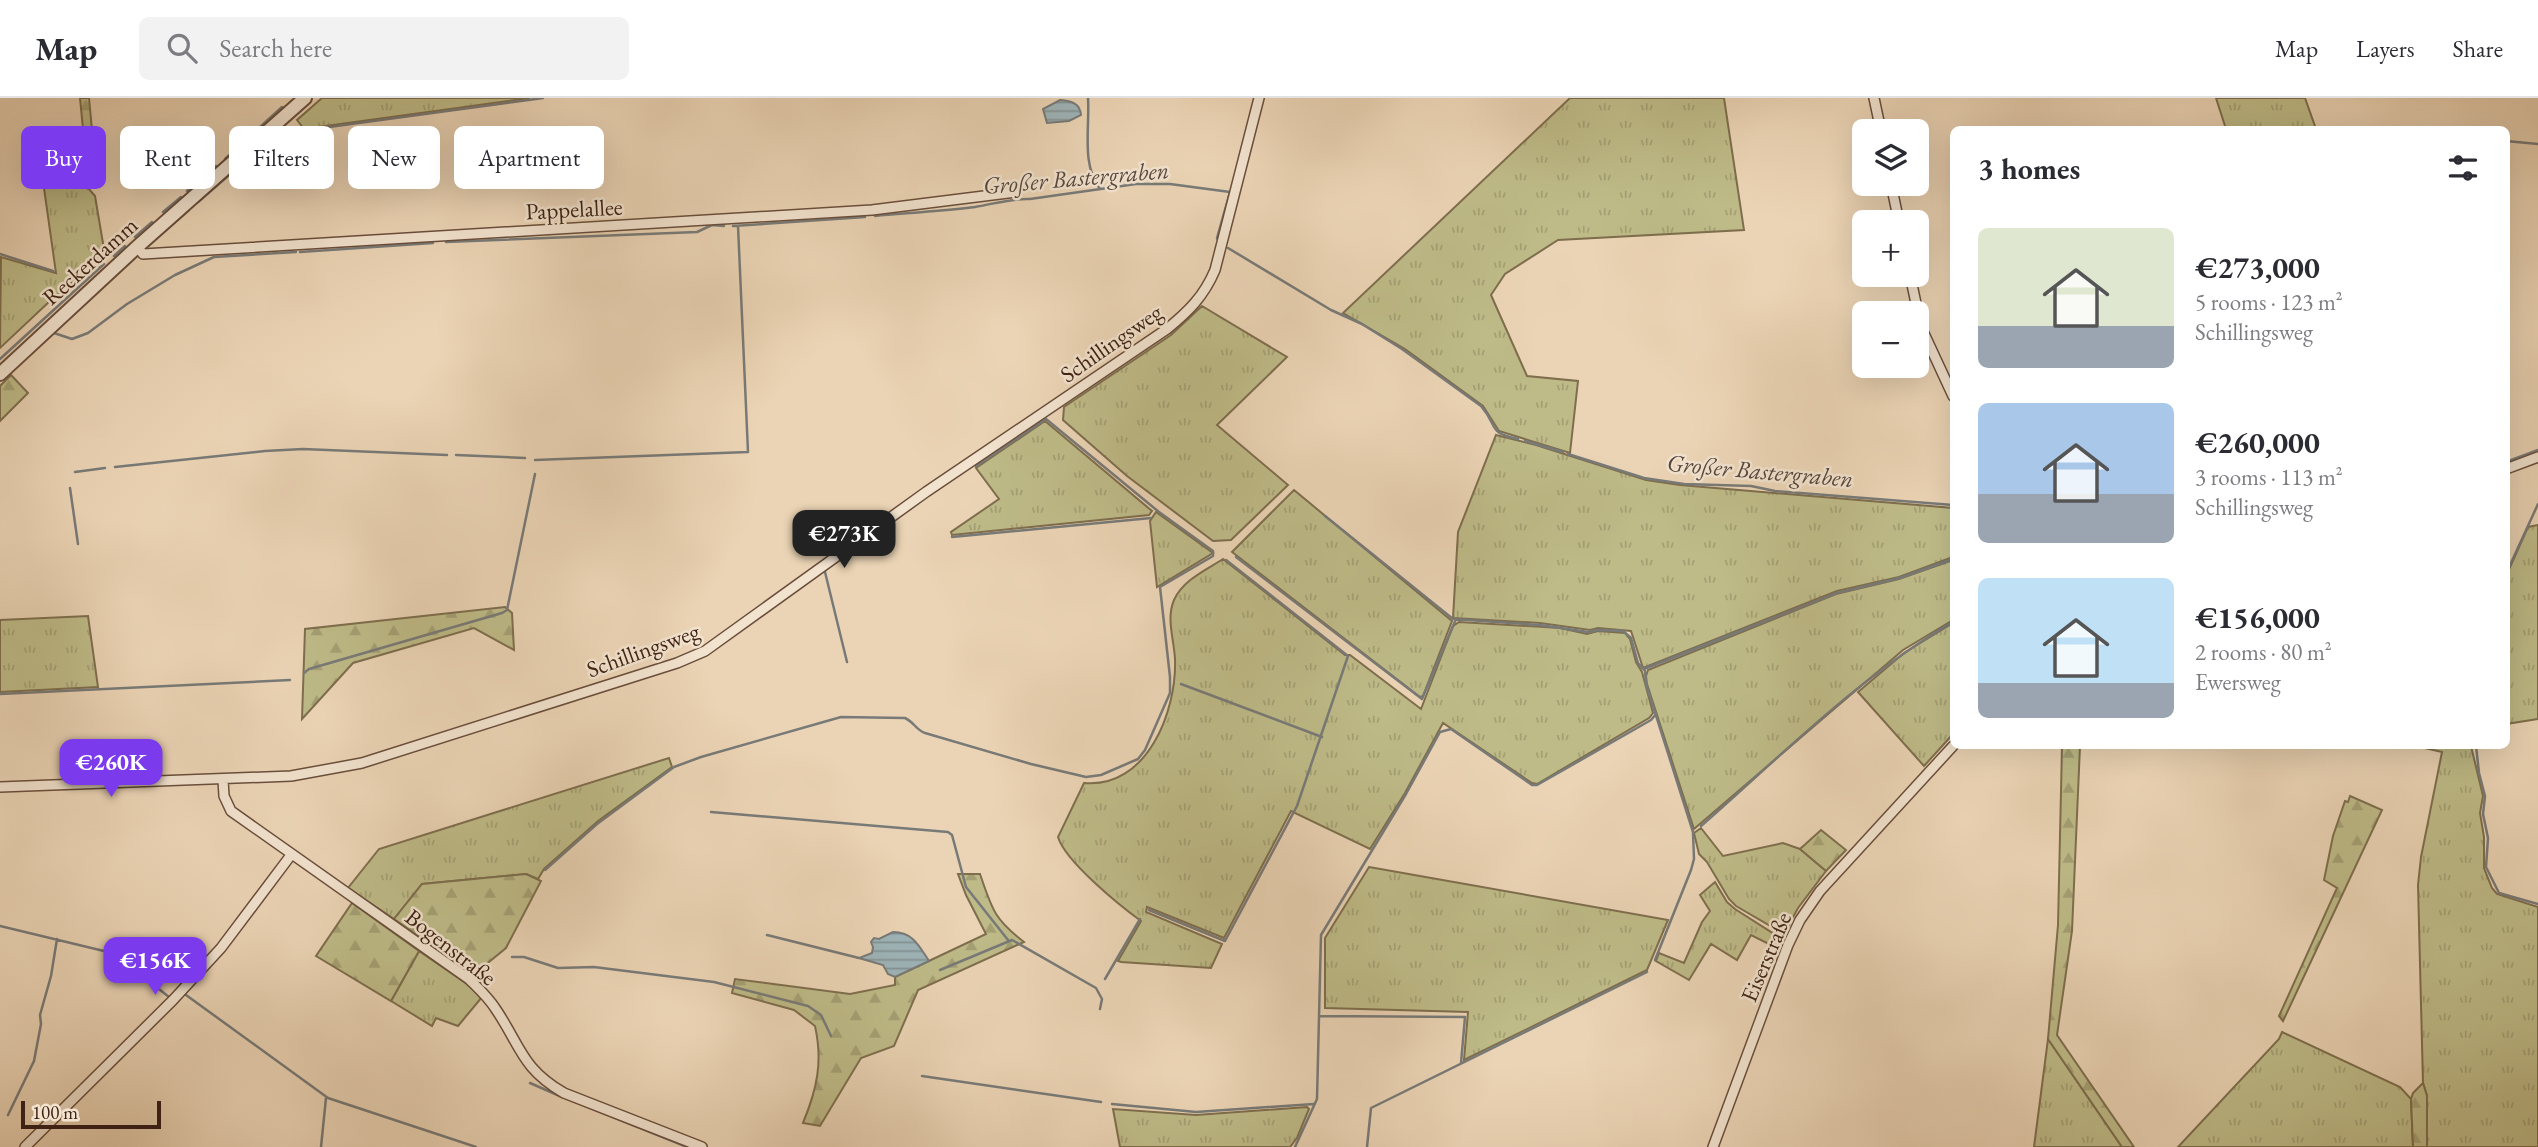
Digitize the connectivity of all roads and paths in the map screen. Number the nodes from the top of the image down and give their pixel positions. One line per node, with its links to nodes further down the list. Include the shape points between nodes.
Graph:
1 (1259, 98): 13 (street, Schillingsweg, via 1215,270 1188,312 705,651 362,763 291,776)
2 (1874, 98): 4 (street)
3 (300, 100): 6 (street, Reckerdamm)
4 (1878, 119)
5 (1016, 192): 6 (street, Pappelallee, via 830,213 144,254)
6 (136, 247): 8 (street, Reckerdamm)
7 (1913, 287): 9 (street, via 1921,327)
8 (0, 374)
9 (1950, 390)
10 (2538, 457): 11 (street)
11 (2510, 468)
12 (1950, 749): 18 (street, Eiserstraße, via 1820,891 1800,920)
13 (223, 780): 14 (street, Schillingsweg); 15 (street, Bogenstraße, via 231,811)
14 (0, 787)
15 (290, 855): 16 (street, via 221,948); 17 (street, Bogenstraße, via 469,979 495,1007 523,1058 544,1081)
16 (25, 1147)
17 (702, 1147)
18 (1713, 1147)

